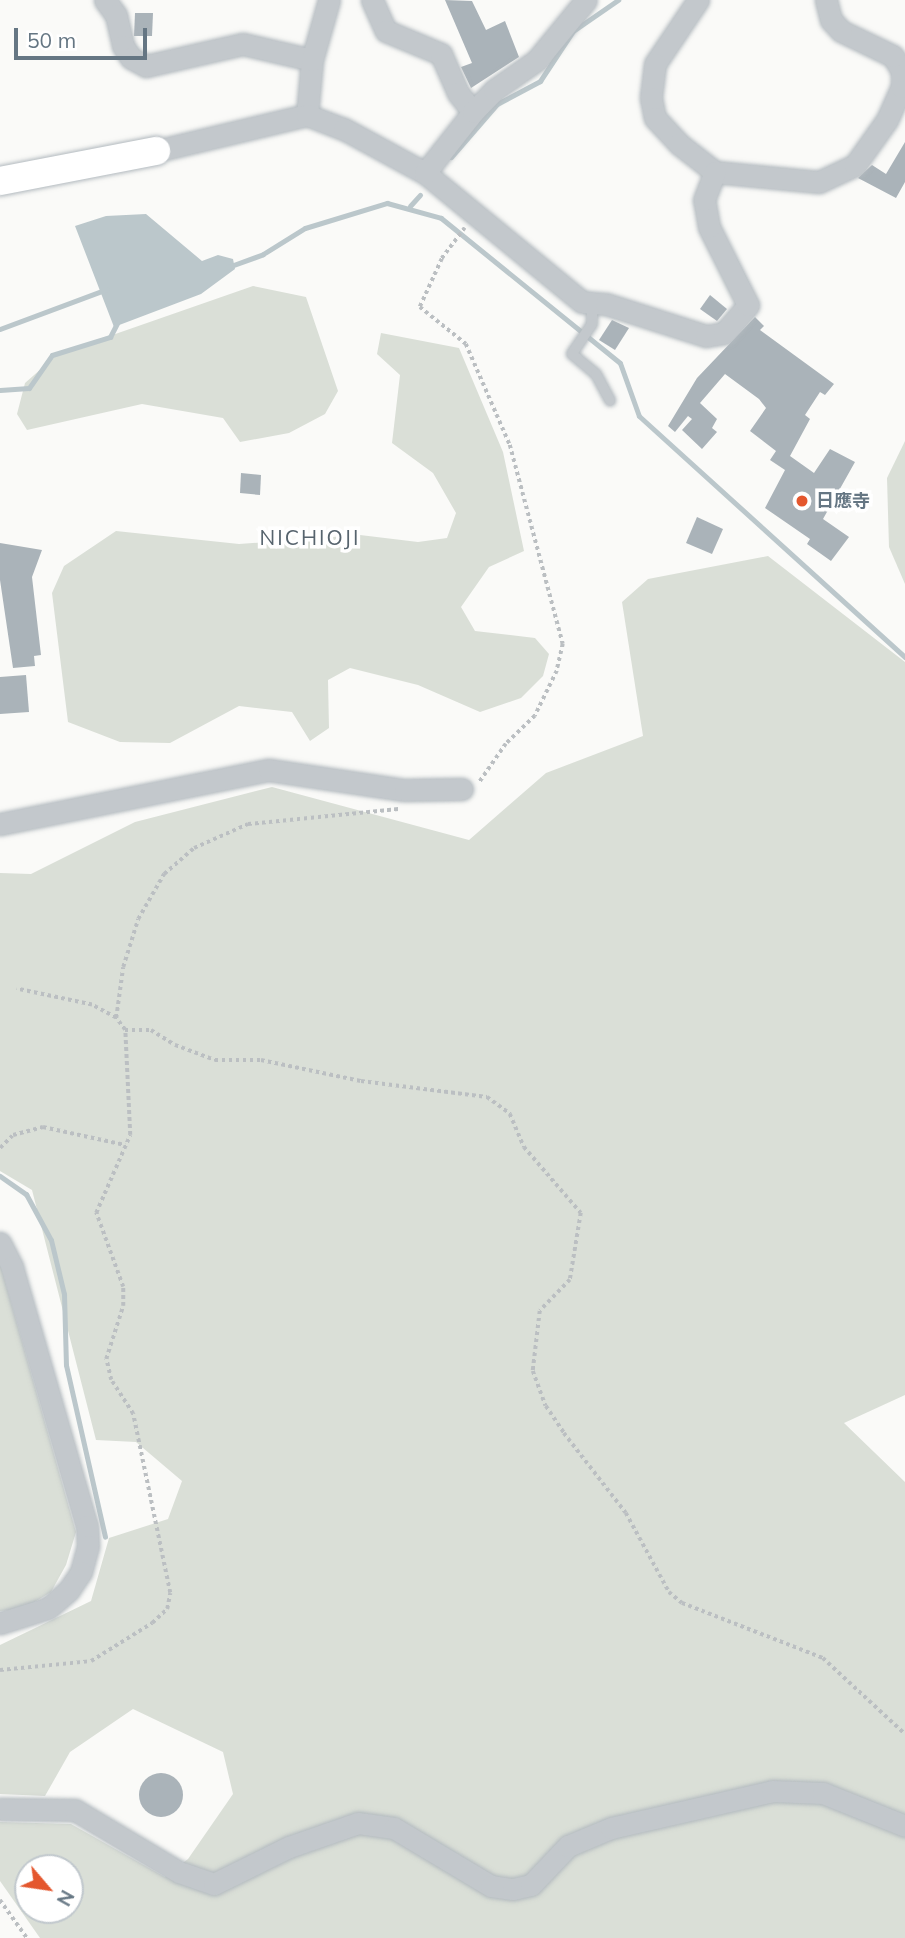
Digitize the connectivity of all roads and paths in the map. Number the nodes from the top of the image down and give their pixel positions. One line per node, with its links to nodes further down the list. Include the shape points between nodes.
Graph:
1 (105, 0): 7 (street, via 116,15 123,46 131,58 146,66 243,44)
2 (330, 0): 7 (street)
3 (372, 0): 8 (street, via 386,31 441,54 457,93)
4 (586, 0): 8 (street, via 537,60 494,90)
5 (698, 0): 11 (street, via 655,64 651,98 662,127)
6 (825, 0): 11 (street, via 831,20 841,31 893,56 902,71 902,87 887,120 855,165 819,182)
7 (312, 60): 9 (street)
8 (473, 112): 12 (street)
9 (307, 115): 10 (street); 12 (street, via 344,129)
10 (156, 150): 13 (street)
11 (715, 172): 15 (street, via 704,200 709,227 744,292 746,313 724,333 706,336)
12 (425, 173): 15 (street, via 582,302)
13 (0, 181)
14 (466, 228): 17 (path, via 420,307 466,344 505,433 563,644 557,671 535,716 506,744 481,782)
15 (592, 303): 16 (lane, via 585,334 572,354 596,374)
16 (610, 400)
17 (462, 789): 19 (street, via 405,790 269,771)
18 (410, 806): 21 (path, via 248,824 194,848 164,874 138,919 123,967)
19 (0, 824)
20 (17, 989): 21 (path, via 92,1004)
21 (116, 1018): 22 (path)
22 (125, 1030): 23 (path, via 132,1108); 28 (path, via 151,1030 215,1060 261,1060 361,1081 487,1097 510,1114 524,1147 581,1213 570,1280 540,1311 533,1371 564,1433 626,1513 668,1592 682,1604 823,1658)
23 (125, 1145): 24 (path, via 43,1127 13,1135); 27 (path, via 96,1213 123,1287 106,1359 111,1380 136,1427 169,1571 167,1609 92,1661)
24 (0, 1148)
25 (0, 1243): 26 (street, via 12,1267 87,1526 88,1546 81,1572 69,1590 48,1608)
26 (0, 1623)
27 (0, 1670)
28 (905, 1734)
29 (0, 1809): 30 (street, via 75,1810 179,1872 214,1884 289,1847 358,1823 394,1828 491,1886 513,1889 531,1885 568,1846 611,1828 772,1791 823,1793)
30 (905, 1826)
31 (0, 1900): 32 (path)
32 (27, 1938)

